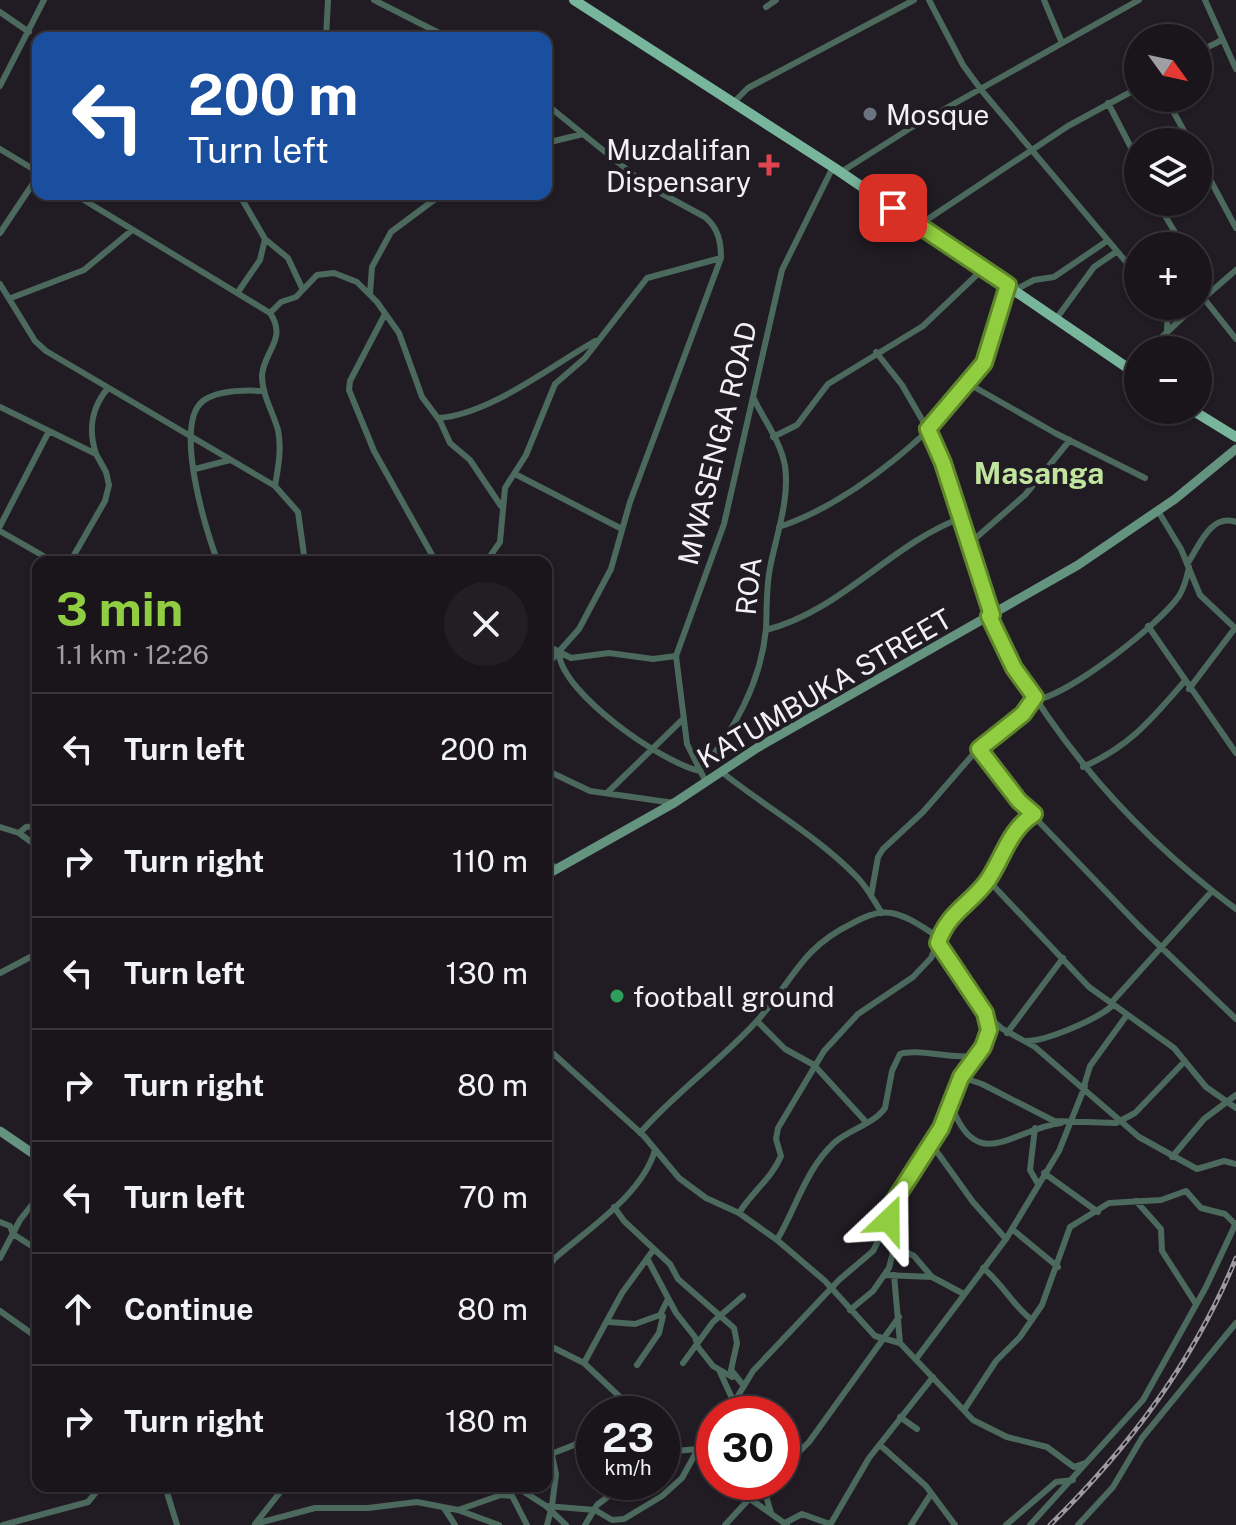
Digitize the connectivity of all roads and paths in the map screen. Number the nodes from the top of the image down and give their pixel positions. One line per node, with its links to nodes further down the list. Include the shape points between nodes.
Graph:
1 (44, 0): 13 (street)
2 (328, 0): 14 (street)
3 (374, 0): 15 (street)
4 (574, 0): 23 (main road)
5 (776, 0): 11 (street)
6 (914, 0): 23 (street, via 748,88)
7 (929, 0): 21 (street)
8 (1044, 0): 17 (street)
9 (1139, 0): 17 (street)
10 (1205, 0): 16 (street)
11 (766, 7)
12 (0, 12): 13 (street)
13 (29, 32): 20 (street)
14 (326, 32)
15 (437, 32)
16 (1222, 40): 18 (street); 19 (street)
17 (1062, 43): 21 (street)
18 (1212, 45)
19 (1236, 69)
20 (0, 86)
21 (982, 91): 30 (street); 32 (street)
22 (1124, 95): 24 (street)
23 (733, 103): 32 (main road)
24 (1108, 103): 27 (street); 30 (street)
25 (552, 109): 26 (street)
26 (583, 134): 28 (street); 45 (street, via 646,185 713,224)
27 (1124, 134)
28 (552, 142)
29 (0, 149): 31 (street)
30 (1033, 149): 38 (street); 43 (street)
31 (32, 170)
32 (837, 170): 38 (main road); 71 (street, MWASENGA ROAD, via 782,270)
33 (32, 183): 41 (street)
34 (1212, 183): 39 (street)
35 (83, 200): 40 (street)
36 (242, 200): 42 (street)
37 (434, 200): 54 (street, via 391,232 370,274)
38 (919, 225): 47 (main road)
39 (1236, 228)
40 (131, 231): 53 (street); 55 (street, via 84,270)
41 (0, 233)
42 (265, 239): 51 (street, via 288,258); 53 (street, via 260,260)
43 (1107, 241): 44 (street); 50 (street, via 1054,277)
44 (1116, 252): 46 (street); 59 (street, via 1094,267)
45 (721, 258): 64 (street, via 647,278); 94 (street)
46 (1124, 261)
47 (984, 268): 50 (main road); 66 (street, via 923,326)
48 (1236, 270): 52 (street)
49 (0, 284): 55 (street)
50 (1012, 287): 59 (main road); 68 (street, via 984,363)
51 (302, 288): 54 (street, via 313,276 334,273 349,276); 56 (street)
52 (1212, 291)
53 (238, 292): 56 (street)
54 (370, 293): 57 (street)
55 (11, 298): 69 (street, via 37,343)
56 (270, 313): 70 (street, via 276,321 276,340 262,373)
57 (385, 314): 73 (street, via 402,340 422,397); 100 (street, via 349,390 374,451)
58 (1212, 316): 65 (street)
59 (1056, 319): 67 (main road)
60 (1167, 320): 62 (street)
61 (1179, 320): 62 (street)
62 (1167, 331): 63 (street)
63 (1162, 336)
64 (598, 339): 73 (street, via 491,402); 85 (street, via 552,387)
65 (1236, 339)
66 (876, 352): 75 (street); 78 (street, via 828,384 797,425)
67 (1124, 366)
68 (969, 384): 75 (street); 80 (street)
69 (108, 388): 77 (street); 82 (street, via 92,419)
70 (264, 391): 77 (street, via 206,399 191,418); 87 (street, via 278,433)
71 (753, 397): 78 (street, ROA); 109 (street, MWASENGA ROAD, via 724,524)
72 (0, 407): 76 (street)
73 (438, 418): 88 (street, via 450,443 470,460)
74 (1212, 422): 79 (main road)
75 (928, 429): 90 (street); 92 (street, via 822,508)
76 (48, 433): 82 (street); 93 (street)
77 (189, 433): 83 (street); 84 (street)
78 (773, 437): 92 (street, ROA, via 785,466)
79 (1236, 437)
80 (1070, 440): 86 (street); 95 (street, via 1025,495)
81 (1236, 449): 89 (main road, KATUMBUKA STREET)
82 (96, 454): 97 (street, via 108,477 108,492)
83 (233, 460): 84 (street); 87 (street)
84 (195, 469): 98 (street)
85 (515, 474): 88 (street, via 505,488); 94 (street)
86 (1145, 478)
87 (275, 486): 99 (street, via 298,512)
88 (503, 509): 101 (street, via 500,542)
89 (1158, 511): 102 (street); 103 (main road, KATUMBUKA STREET)
90 (961, 518): 95 (street); 106 (street, via 926,532 837,597)
91 (1236, 522): 102 (street, via 1223,520 1211,527)
92 (779, 527): 106 (street, ROA)
93 (0, 528): 96 (street)
94 (622, 529): 108 (street, via 593,607)
95 (970, 543): 103 (street)
96 (44, 556)
97 (74, 556)
98 (216, 556)
99 (304, 556)
100 (433, 556)
101 (490, 556)
102 (1188, 566): 104 (street, via 1179,596); 105 (street, via 1207,604)
103 (991, 615): 113 (street, via 1014,668); 121 (main road, KATUMBUKA STREET, via 757,748)
104 (1148, 626): 111 (street); 113 (street, via 1068,688)
105 (1235, 628): 112 (street)
106 (766, 630): 120 (street, ROA, via 747,699)
107 (552, 649): 108 (street)
108 (559, 654): 109 (street); 110 (street); 115 (street, via 568,680)
109 (676, 656): 114 (street, MWASENGA ROAD)
110 (552, 660)
111 (1184, 682): 112 (street); 118 (street, via 1142,731)
112 (1189, 689): 117 (street)
113 (1036, 698): 116 (street); 118 (street)
114 (682, 720): 115 (street); 120 (street, MWASENGA ROAD)
115 (653, 749): 120 (street, via 681,767); 123 (street)
116 (979, 749): 125 (street); 135 (street, via 883,849)
117 (1236, 753)
118 (1083, 767): 134 (street)
119 (552, 771): 123 (street, via 590,791)
120 (700, 771): 122 (street, MWASENGA ROAD)
121 (723, 773): 122 (main road, KATUMBUKA STREET); 135 (street, via 798,826 860,879)
122 (706, 782): 124 (main road, KATUMBUKA STREET)
123 (607, 793): 124 (street)
124 (674, 803): 131 (main road, KATUMBUKA STREET)
125 (1034, 814): 133 (street, via 1019,825); 139 (street)
126 (32, 826): 128 (street)
127 (0, 827): 128 (street)
128 (19, 833): 129 (street)
129 (32, 843)
130 (552, 865): 131 (street)
131 (556, 868): 132 (main road, KATUMBUKA STREET)
132 (552, 871)
133 (988, 880): 138 (street, via 952,914); 141 (street)
134 (1212, 891): 136 (street); 139 (street)
135 (871, 896): 137 (street)
136 (1236, 909)
137 (882, 913): 138 (street, via 900,915); 147 (street, via 866,915 818,943)
138 (939, 941): 144 (street); 153 (street, via 913,977 849,1022)
139 (1160, 947): 143 (street); 146 (street)
140 (32, 956): 142 (street)
141 (1063, 958): 143 (street); 148 (street)
142 (0, 972)
143 (1112, 1004): 145 (street); 149 (street, via 1099,1016 1051,1037)
144 (985, 1013): 148 (street); 151 (street, via 989,1030)
145 (1127, 1015): 152 (street); 155 (street, via 1090,1066)
146 (1236, 1019)
147 (757, 1021): 153 (street, via 785,1049); 166 (street)
148 (1007, 1033): 149 (street)
149 (1023, 1041): 155 (street)
150 (553, 1053): 166 (street)
151 (976, 1056): 154 (street); 162 (street, via 900,1054 885,1108)
152 (1185, 1061): 157 (street); 161 (street)
153 (814, 1065): 162 (street); 178 (street, via 778,1128 777,1166)
154 (961, 1077): 158 (street); 160 (street)
155 (1084, 1086): 161 (street); 163 (street)
156 (1236, 1095): 157 (street)
157 (1224, 1101): 159 (street); 170 (street)
158 (952, 1106): 164 (street, via 978,1144 999,1144); 167 (street)
159 (1236, 1108)
160 (1038, 1113): 163 (street); 164 (street)
161 (1121, 1122): 163 (street); 170 (street)
162 (867, 1123): 185 (street, via 832,1145 813,1169)
163 (1068, 1123): 164 (street); 172 (street, via 1063,1144)
164 (1035, 1128): 173 (street, via 1030,1170)
165 (0, 1131): 169 (main road)
166 (640, 1133): 168 (street)
167 (932, 1145): 179 (street, via 897,1196); 184 (street)
168 (655, 1150): 176 (street, via 648,1168); 178 (street, via 695,1191)
169 (32, 1153)
170 (1172, 1157): 171 (street, via 1197,1169 1224,1161)
171 (1236, 1164)
172 (1044, 1173): 173 (street); 177 (street)
173 (1038, 1184): 182 (street)
174 (1136, 1201): 177 (street, via 1117,1201); 181 (street, via 1186,1191 1201,1208 1225,1214); 203 (street, via 1161,1229 1162,1251)
175 (32, 1206): 183 (street)
176 (614, 1207): 188 (street); 191 (street)
177 (1098, 1212): 193 (street, via 1070,1227)
178 (739, 1213): 185 (street)
179 (889, 1220): 187 (street); 199 (street, via 873,1251)
180 (0, 1222): 183 (street, via 12,1227)
181 (1236, 1224): 203 (street)
182 (1012, 1229): 184 (street); 193 (street)
183 (13, 1234): 186 (street); 189 (street)
184 (1006, 1239): 194 (street)
185 (777, 1240): 199 (street)
186 (32, 1246)
187 (894, 1246): 192 (street); 195 (street)
188 (654, 1249): 190 (street); 207 (street)
189 (0, 1258)
190 (648, 1260): 202 (street); 211 (street, via 622,1293)
191 (552, 1262)
192 (923, 1265): 197 (street); 198 (street)
193 (1058, 1267): 209 (street)
194 (983, 1268): 200 (street); 209 (street)
195 (885, 1275): 196 (street); 204 (street)
196 (894, 1275): 197 (street); 208 (street)
197 (910, 1275): 198 (street)
198 (932, 1277): 200 (street)
199 (831, 1289): 204 (street); 225 (street)
200 (962, 1293): 218 (street)
201 (743, 1296): 207 (street)
202 (668, 1299): 206 (street); 210 (street)
203 (1196, 1304): 237 (street, via 1143,1400)
204 (850, 1310): 214 (street, via 875,1336)
205 (0, 1311): 213 (street)
206 (662, 1316): 210 (street); 211 (street, via 635,1324); 221 (street, via 659,1333)
207 (720, 1317): 215 (street); 224 (street, via 735,1331)
208 (899, 1317): 214 (street); 216 (street)
209 (1032, 1320): 229 (street, via 996,1361)
210 (683, 1321): 215 (street)
211 (609, 1322): 219 (street)
212 (1236, 1323): 271 (street, via 1149,1429 1113,1487)
213 (32, 1334)
214 (886, 1339): 216 (street); 235 (street)
215 (696, 1343): 220 (street); 222 (street)
216 (900, 1343): 218 (street)
217 (552, 1347): 219 (street)
218 (916, 1359): 223 (street)
219 (584, 1363): 226 (street)
220 (683, 1363)
221 (637, 1365)
222 (720, 1372): 224 (street); 227 (street)
223 (933, 1377): 229 (street); 230 (street)
224 (734, 1378): 225 (street)
225 (744, 1386): 228 (street)
226 (621, 1396)
227 (732, 1396)
228 (738, 1396)
229 (964, 1410): 237 (street, via 1007,1437 1047,1447 1074,1467)
230 (900, 1417): 231 (street); 233 (street)
231 (917, 1429)
232 (576, 1441): 236 (street)
233 (880, 1445): 245 (street); 266 (street)
234 (696, 1453): 253 (street, via 682,1478 633,1515 612,1520)
235 (800, 1453)
236 (552, 1454)
237 (1085, 1463): 239 (street)
238 (552, 1464): 251 (street, via 556,1474)
239 (1073, 1480): 269 (street, via 1056,1482); 270 (street)
240 (94, 1492): 257 (street, via 83,1504)
241 (167, 1492): 258 (street)
242 (280, 1492): 255 (street)
243 (510, 1492): 246 (street)
244 (525, 1492): 251 (street)
245 (931, 1494): 267 (street); 268 (street)
246 (512, 1496): 252 (street); 261 (street)
247 (603, 1500): 253 (street)
248 (752, 1500): 254 (street); 265 (street)
249 (767, 1500): 254 (street)
250 (444, 1508): 252 (street); 255 (street, via 417,1502 315,1508); 259 (street)
251 (550, 1508): 253 (street); 262 (street); 263 (street)
252 (458, 1510): 260 (street)
253 (595, 1510): 264 (street)
254 (771, 1513): 256 (street)
255 (255, 1524)
256 (786, 1524): 266 (street, via 802,1514)
257 (3, 1525)
258 (177, 1525)
259 (455, 1525)
260 (499, 1525)
261 (527, 1525)
262 (547, 1525)
263 (566, 1525)
264 (585, 1525)
265 (725, 1525)
266 (830, 1525)
267 (911, 1525)
268 (955, 1525)
269 (1006, 1525)
270 (1030, 1525)
271 (1078, 1525)

